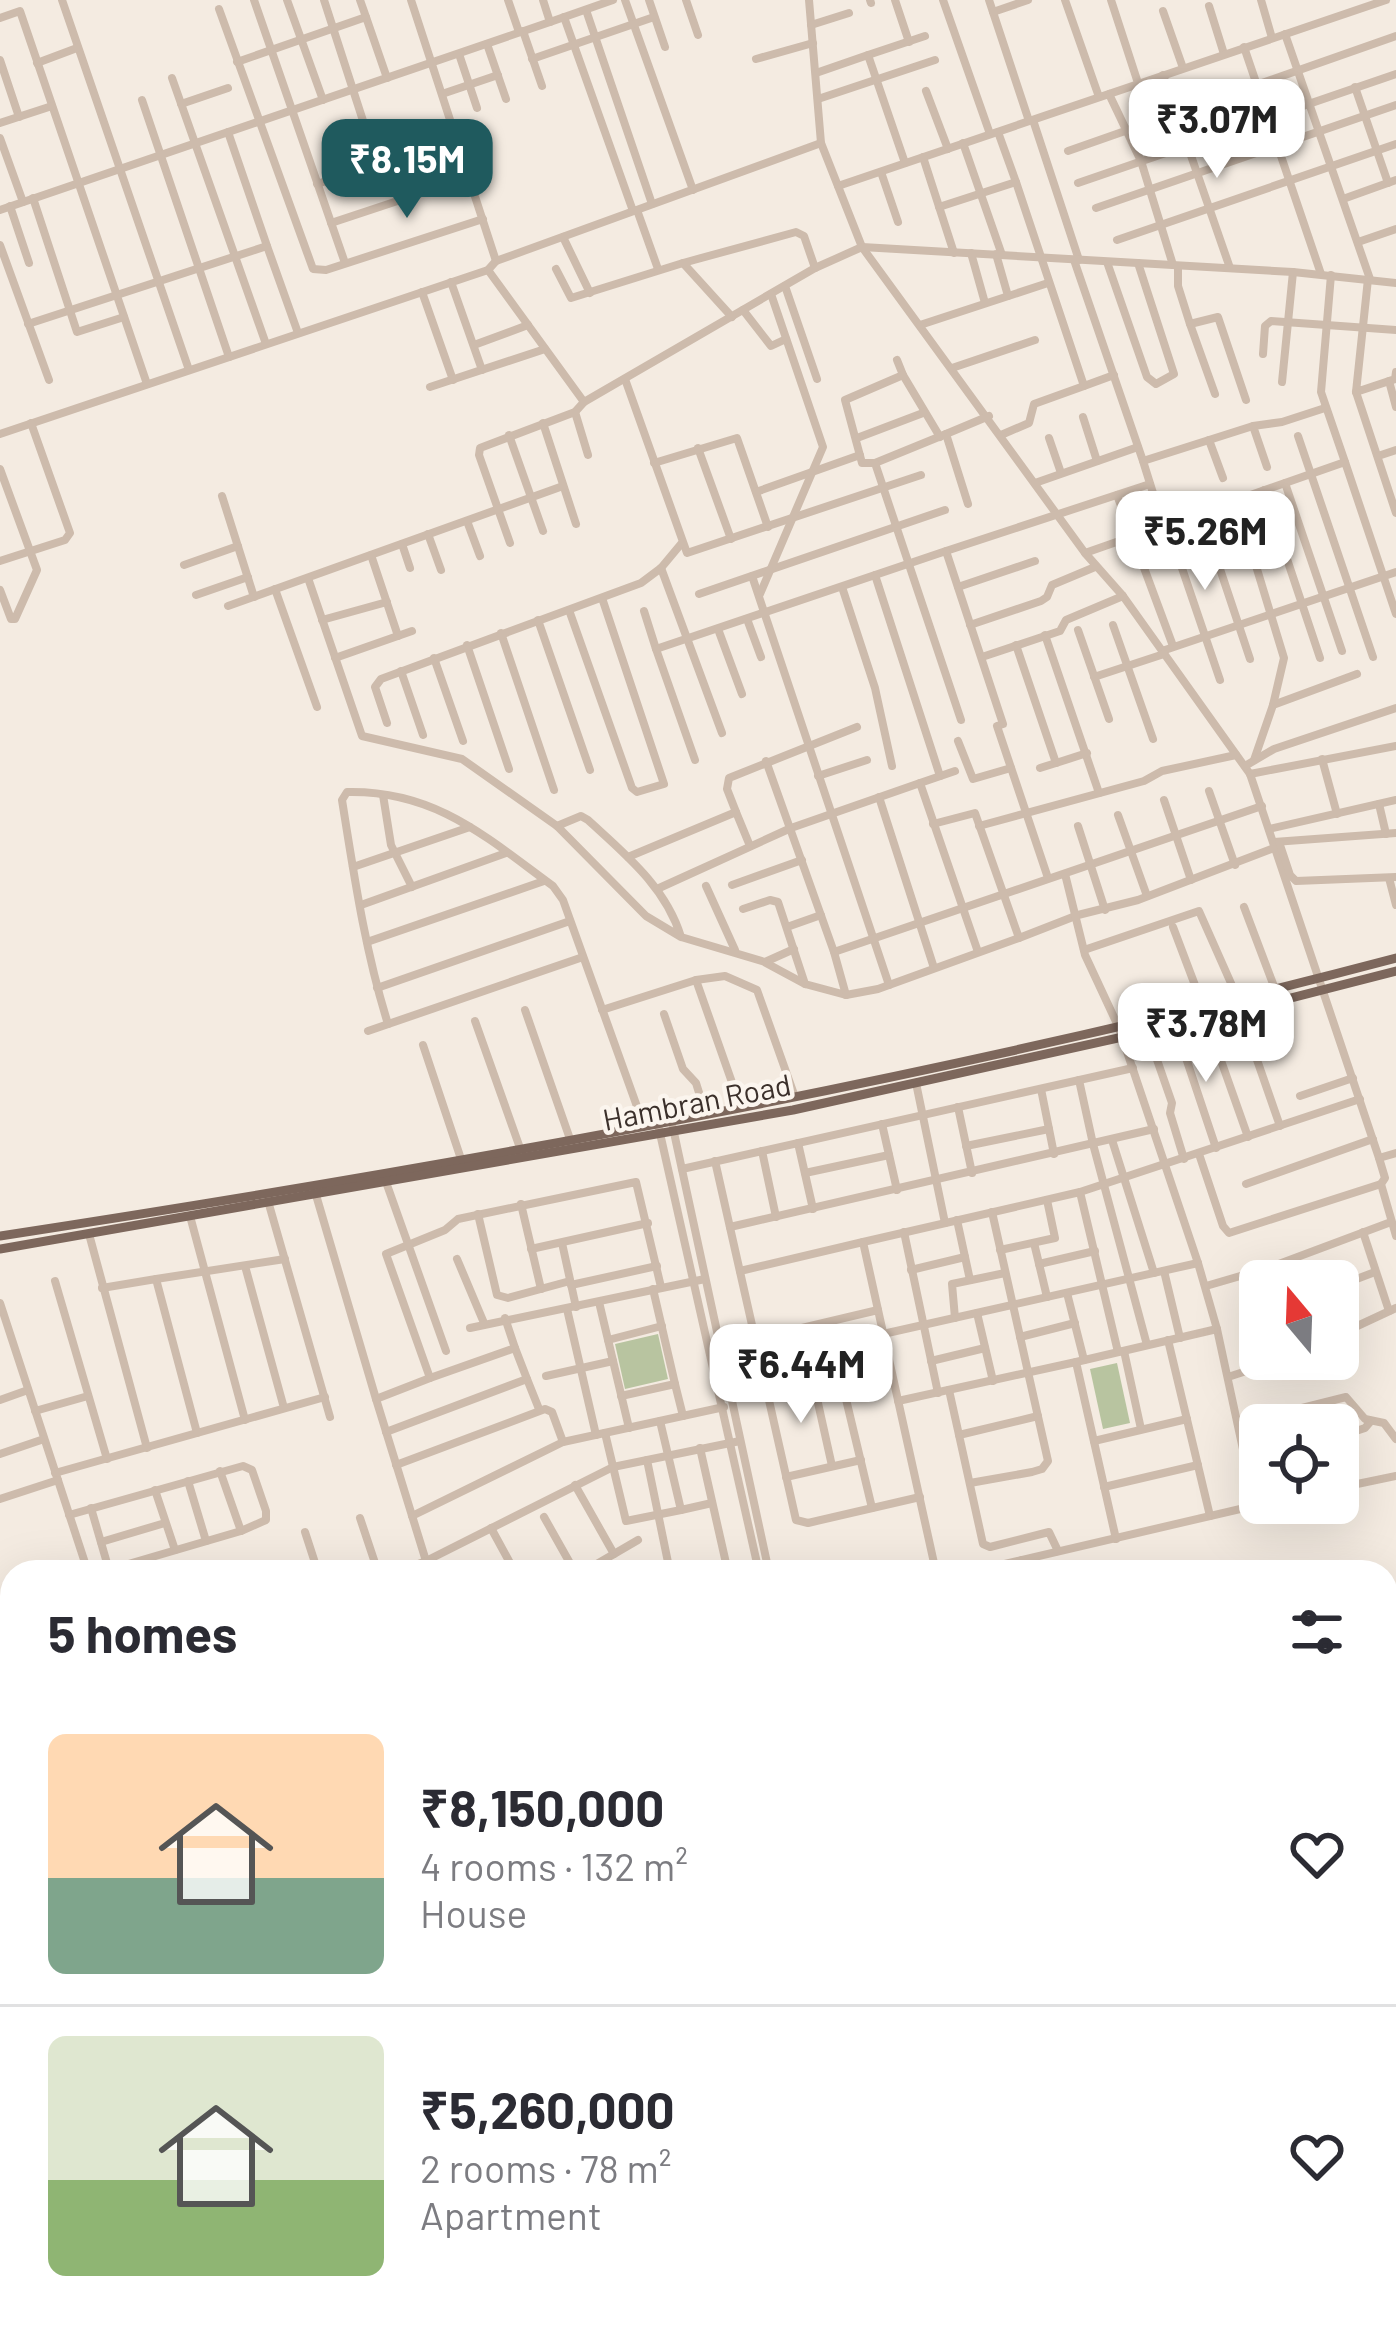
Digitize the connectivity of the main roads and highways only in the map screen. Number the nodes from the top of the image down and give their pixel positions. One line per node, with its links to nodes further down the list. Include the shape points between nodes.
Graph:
1 (1396, 958): 3 (main road, Hambran Road)
2 (1396, 970): 3 (main road, Hambran Road)
3 (1319, 984): 4 (main road, Hambran Road); 4 (main road, Hambran Road)
4 (1239, 1006): 5 (main road, Hambran Road)
5 (1205, 1014): 6 (main road, Hambran Road); 6 (main road, Hambran Road)
6 (1120, 1032): 7 (main road, Hambran Road, via 916,1083); 7 (main road, Hambran Road)
7 (673, 1127): 8 (main road, Hambran Road)
8 (659, 1129): 9 (main road, Hambran Road); 9 (main road, Hambran Road)
9 (364, 1181): 10 (main road, Hambran Road); 10 (main road, Hambran Road)
10 (267, 1199): 11 (main road, Hambran Road); 12 (main road, Hambran Road)
11 (0, 1235)
12 (0, 1249)

